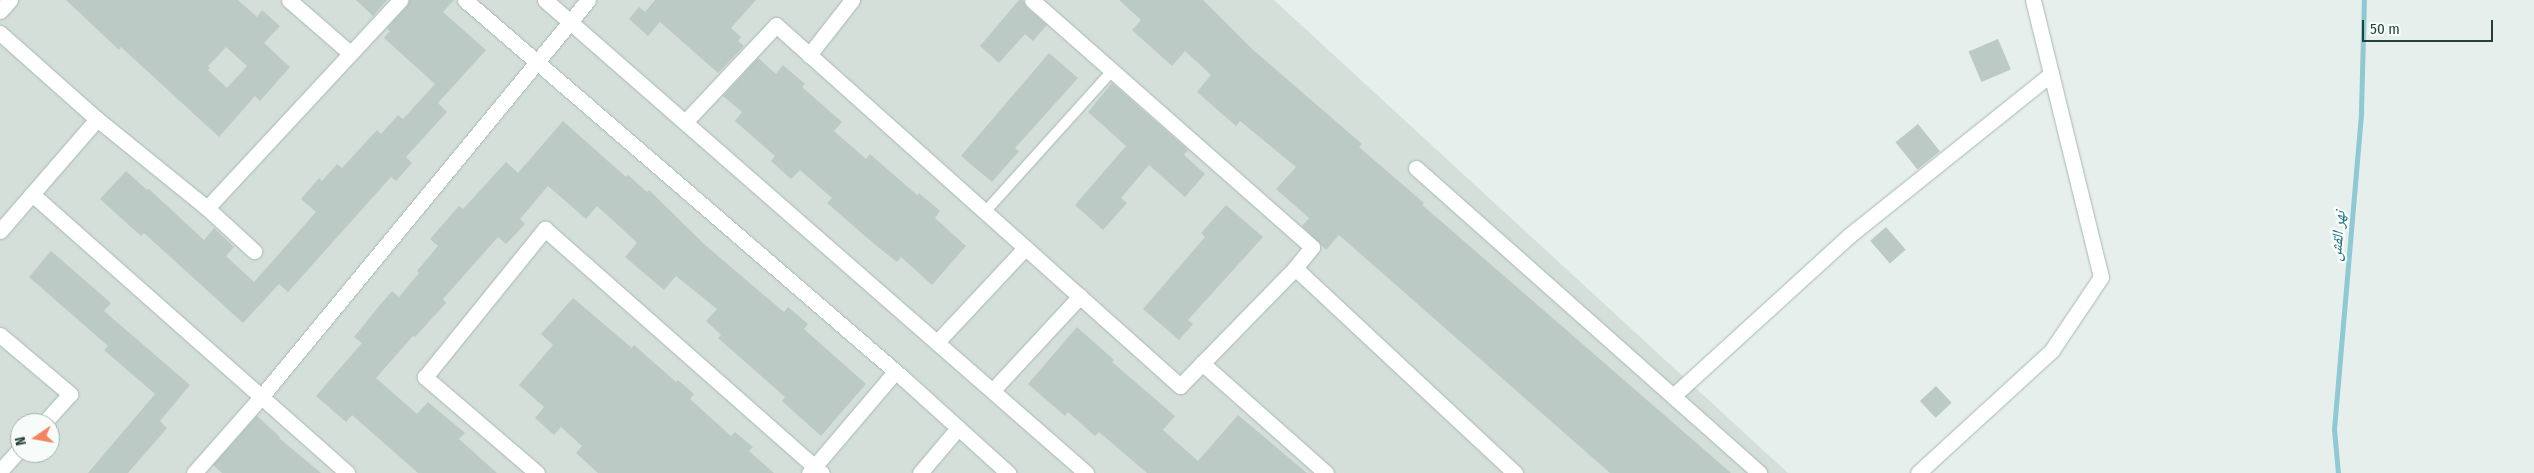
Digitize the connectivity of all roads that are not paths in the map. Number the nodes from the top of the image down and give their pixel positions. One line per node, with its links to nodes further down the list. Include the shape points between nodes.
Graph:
1 (10, 0): 10 (street)
2 (288, 0): 13 (street)
3 (400, 0): 13 (street)
4 (465, 0): 15 (street)
5 (546, 0): 11 (street)
6 (588, 0): 11 (street)
7 (852, 0): 14 (street)
8 (1032, 0): 16 (street)
9 (2033, 0): 17 (street)
10 (0, 11)
11 (570, 21): 15 (street); 19 (street)
12 (0, 33): 18 (street)
13 (350, 53): 22 (street)
14 (810, 55): 19 (street, via 776,25); 23 (street)
15 (537, 63): 32 (street); 35 (street)
16 (1112, 71): 23 (lane); 27 (street, via 1312,247)
17 (2051, 74): 34 (street, via 1850,235); 50 (street, via 2101,276 2052,350)
18 (97, 119): 21 (street); 22 (street)
19 (686, 122): 30 (street)
20 (1416, 168): 34 (street)
21 (32, 194): 24 (street); 35 (street)
22 (207, 208): 26 (street)
23 (985, 212): 25 (street)
24 (0, 231)
25 (1025, 248): 28 (street); 30 (street)
26 (254, 251)
27 (1295, 268): 31 (street); 48 (street)
28 (1080, 296): 31 (street, via 1180,386); 33 (street)
29 (0, 335): 36 (street, via 70,394)
30 (937, 342): 33 (street)
31 (1202, 363): 47 (street)
32 (896, 372): 37 (street); 39 (street)
33 (993, 390): 46 (street)
34 (1673, 396): 49 (street)
35 (261, 397): 41 (street); 42 (street)
36 (53, 413)
37 (958, 428): 44 (street); 45 (street)
38 (10, 460): 40 (street)
39 (816, 471): 43 (street, via 545,229 425,377)
40 (0, 472)
41 (194, 473)
42 (348, 473)
43 (537, 473)
44 (920, 473)
45 (1008, 473)
46 (1086, 473)
47 (1326, 473)
48 (1515, 473)
49 (1759, 473)
50 (1918, 473)

